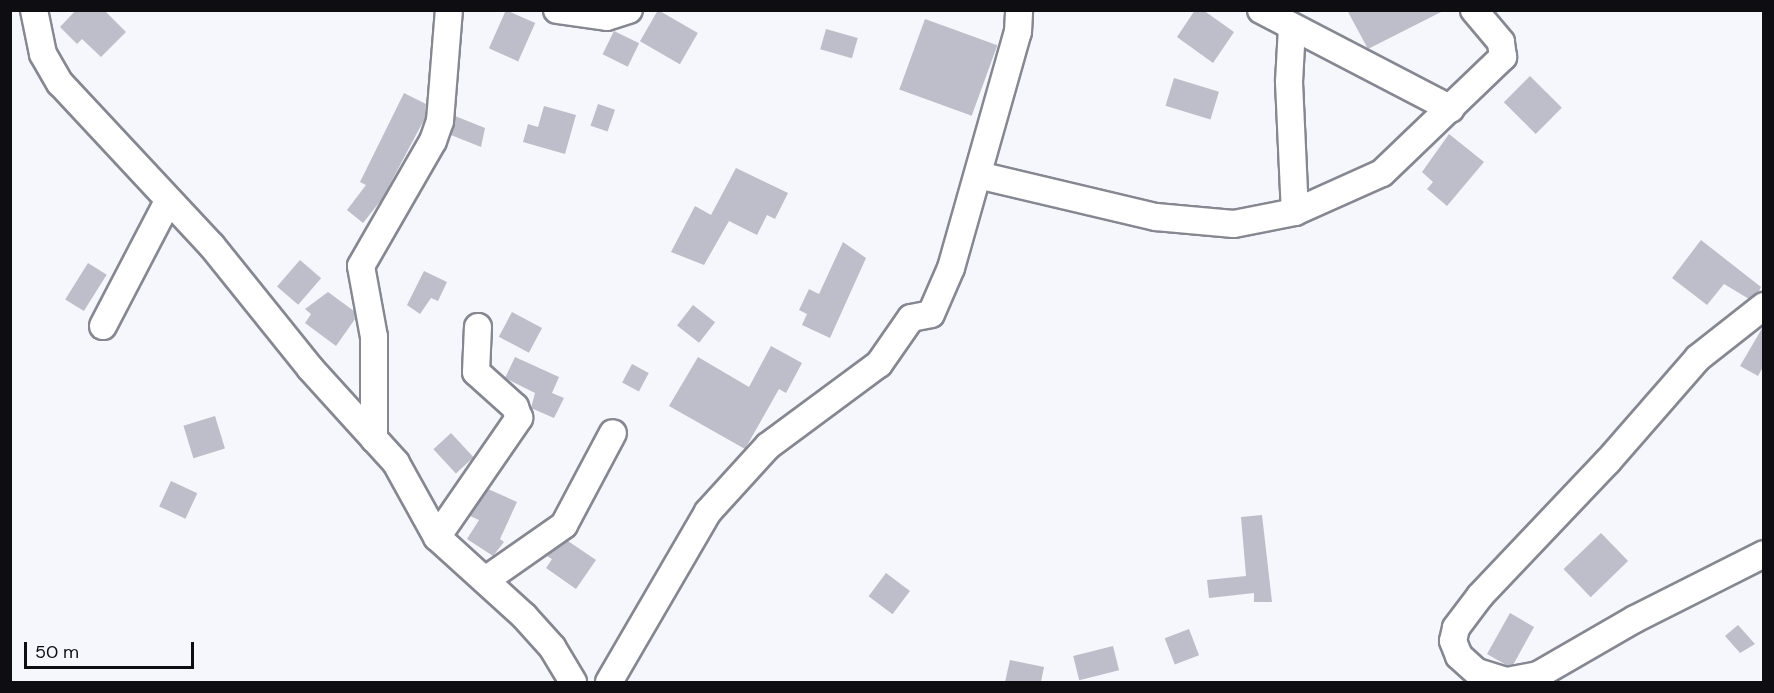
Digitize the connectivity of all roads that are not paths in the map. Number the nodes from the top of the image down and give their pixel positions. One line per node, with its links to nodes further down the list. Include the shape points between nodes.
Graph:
1 (34, 10): 11 (street, via 43,54 60,83)
2 (449, 10): 17 (street, via 440,121 433,141 360,266 374,337)
3 (557, 10): 4 (street, via 607,17)
4 (629, 10)
5 (1019, 10): 10 (street, via 1018,32)
6 (1261, 10): 8 (street)
7 (1474, 10): 9 (street, via 1501,42 1503,57)
8 (1292, 27): 9 (street); 12 (street, via 1289,82)
9 (1451, 109): 12 (street, via 1382,172)
10 (978, 175): 12 (street, via 1156,217 1234,224); 22 (street, via 951,268 931,314 911,318 879,364 768,446 708,512)
11 (168, 201): 14 (street); 17 (street, via 212,246 310,368)
12 (1295, 212)
13 (1764, 306): 19 (street, via 1698,358 1608,461 1480,596 1456,628 1453,641 1459,656 1477,672 1507,681 1538,675 1604,636)
14 (103, 326)
15 (478, 327): 18 (street, via 476,372 515,407 519,418)
16 (613, 433): 20 (street, via 564,525)
17 (374, 439): 18 (street, via 396,464)
18 (437, 537): 20 (street)
19 (1764, 554)
20 (487, 579): 21 (street, via 552,647)
21 (573, 682)
22 (609, 682)

